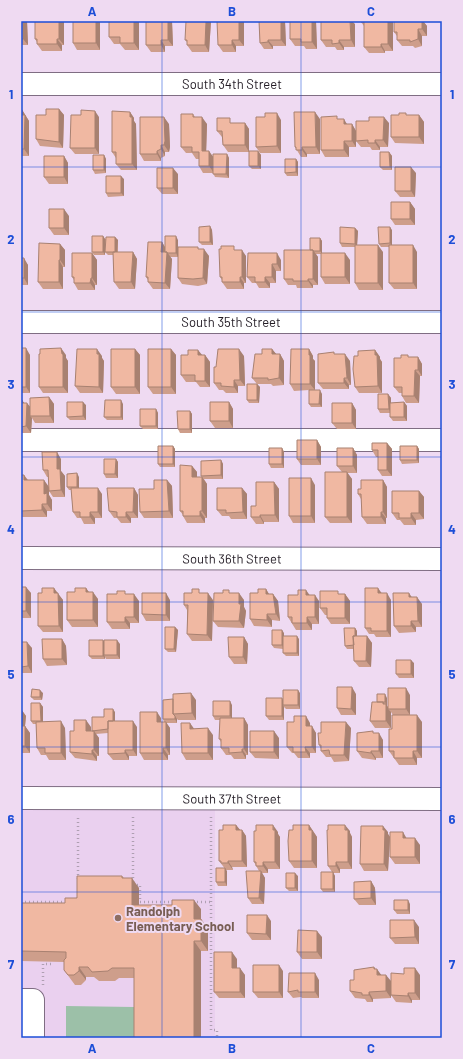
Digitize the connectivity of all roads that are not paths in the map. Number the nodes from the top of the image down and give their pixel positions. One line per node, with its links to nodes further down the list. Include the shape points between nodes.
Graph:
1 (21, 84): 2 (street, South 34th Street)
2 (442, 84)
3 (21, 322): 4 (street, South 35th Street)
4 (442, 322)
5 (21, 440): 6 (street)
6 (442, 440)
7 (21, 558): 8 (street, South 36th Street)
8 (442, 559)
9 (21, 798): 10 (street, South 37th Street)
10 (442, 799)
11 (21, 1000): 12 (street, via 33,1000)
12 (33, 1038)

